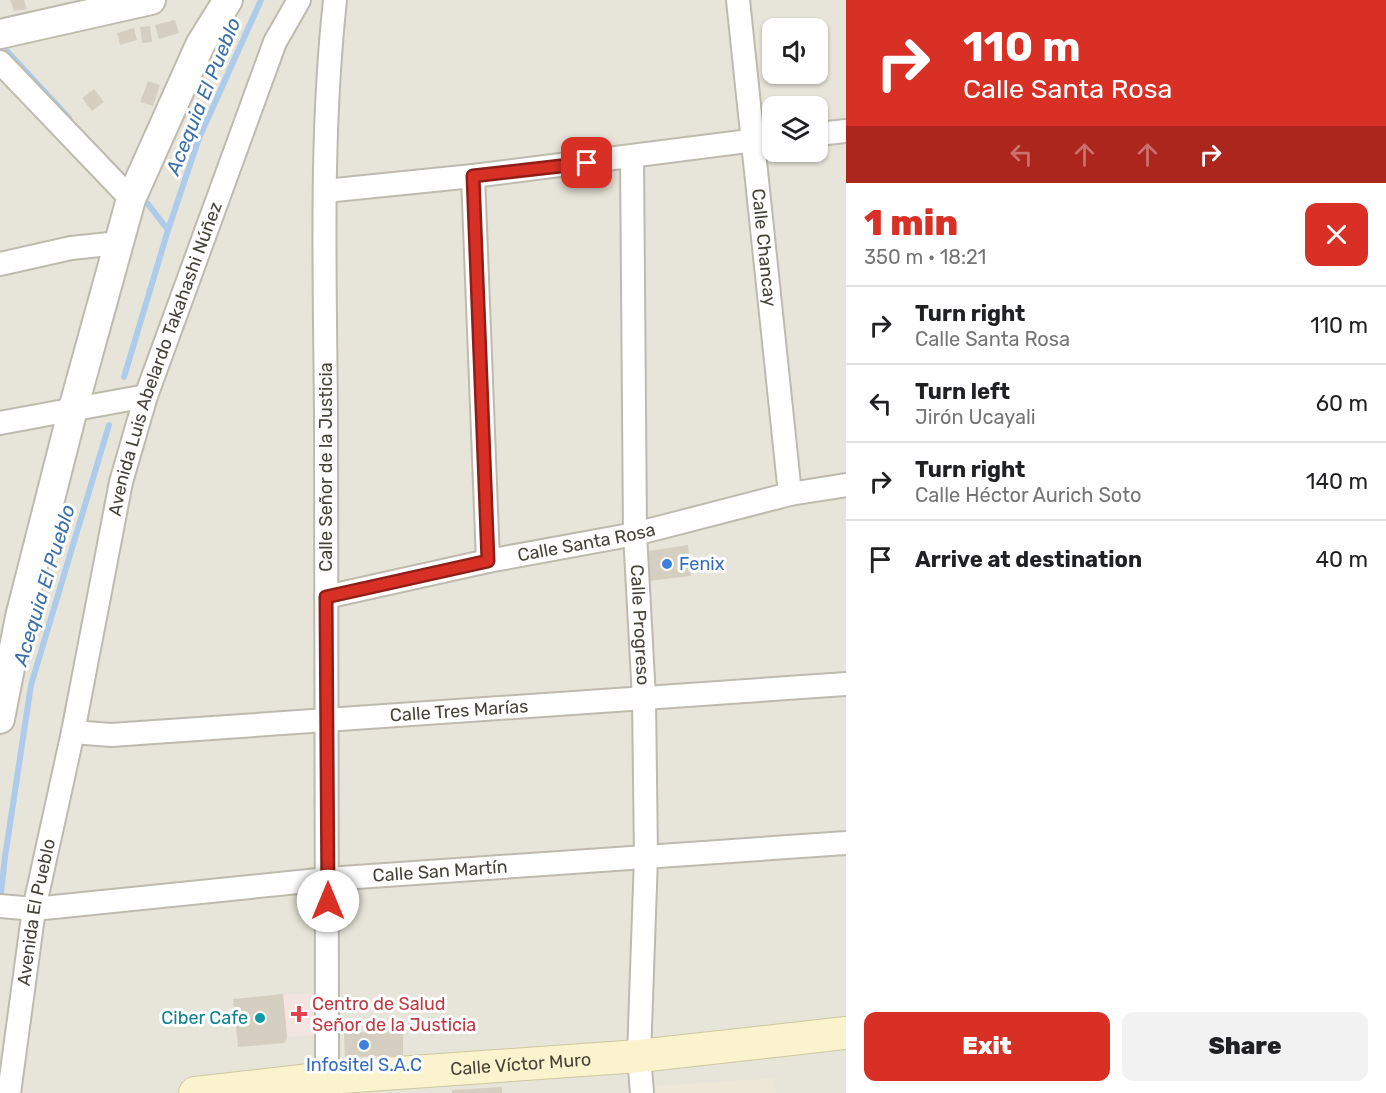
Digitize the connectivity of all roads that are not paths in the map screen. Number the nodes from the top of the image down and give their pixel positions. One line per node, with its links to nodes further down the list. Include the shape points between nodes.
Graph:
1 (151, 0): 6 (street)
2 (228, 0): 15 (street, via 200,45)
3 (299, 0): 18 (street, Avenida Luis Abelardo Takahashi Núñez, via 275,42)
4 (334, 0): 14 (street, Calle Señor de la Justicia)
5 (738, 0): 10 (street, Calle Chancay)
6 (0, 34)
7 (0, 62): 15 (street)
8 (846, 131): 9 (street)
9 (828, 133)
10 (762, 139): 11 (street)
11 (632, 157): 13 (street); 23 (street, Calle Progreso)
12 (764, 162): 22 (street, Calle Chancay)
13 (473, 176): 14 (street); 24 (street)
14 (325, 190): 25 (street, Calle Señor de la Justicia)
15 (131, 199): 16 (street)
16 (119, 243): 17 (street, via 71,248); 19 (street)
17 (0, 264)
18 (146, 396): 19 (street); 31 (street, Avenida Luis Abelardo Takahashi Núñez, via 122,482)
19 (72, 409): 20 (street); 26 (street)
20 (0, 423)
21 (846, 485): 22 (street, Calle Santa Rosa)
22 (790, 494): 23 (street, Calle Santa Rosa)
23 (635, 534): 24 (street, Calle Santa Rosa); 28 (street, Calle Progreso)
24 (488, 561): 25 (street, Calle Santa Rosa)
25 (326, 597): 30 (street, Calle Señor de la Justicia)
26 (10, 619): 29 (street)
27 (846, 684): 28 (street, Calle Tres Marías)
28 (644, 698): 30 (street, Calle Tres Marías); 33 (street, Calle Progreso)
29 (0, 719)
30 (328, 720): 31 (street, Calle Tres Marías, via 111,735); 34 (street, Calle Señor de la Justicia)
31 (72, 732): 35 (street, Avenida El Pueblo)
32 (846, 843): 33 (street, Calle San Martín)
33 (646, 858): 34 (street, Calle San Martín); 37 (street, Calle Progreso)
34 (328, 879): 35 (street, Calle San Martín); 38 (street, Calle Señor de la Justicia)
35 (16, 907): 39 (street, Avenida El Pueblo)
36 (846, 1033): 37 (main road, Calle Víctor Muro)
37 (639, 1056): 38 (main road, Calle Víctor Muro); 41 (street, Calle Progreso)
38 (327, 1078): 40 (main road, Calle Víctor Muro)
39 (9, 1093)
40 (195, 1093)
41 (642, 1093)

